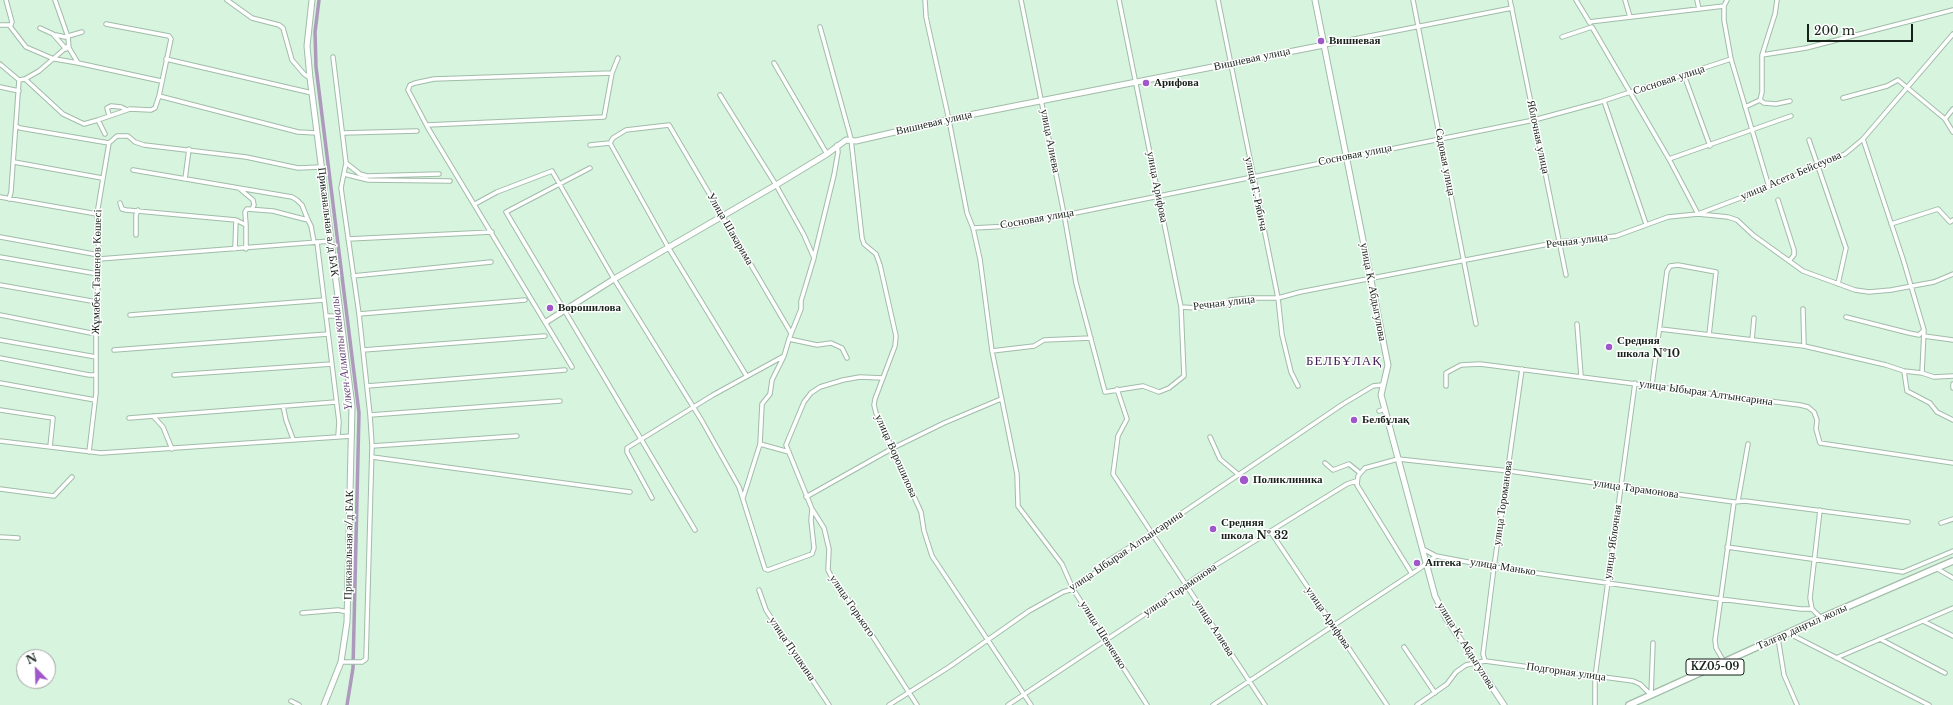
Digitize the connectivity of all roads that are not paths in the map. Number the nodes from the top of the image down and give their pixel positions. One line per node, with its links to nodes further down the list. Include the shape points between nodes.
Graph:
1 (6, 0): 25 (street, via 12,22)
2 (55, 0): 33 (street)
3 (227, 0): 49 (street, via 252,18 283,28 292,60)
4 (312, 0): 49 (street, Приканальная а/д БАК, via 307,46)
5 (925, 0): 73 (street, улица Шевченко, via 926,17)
6 (1021, 0): 63 (street, улица Алиева)
7 (1119, 0): 53 (street, улица Арифова)
8 (1218, 0): 46 (street, улица Г. Рябича)
9 (1315, 0): 35 (street, улица К. Абдыгулова)
10 (1413, 0): 26 (street, Садовая улица)
11 (1510, 0): 18 (street, Яблочная улица)
12 (1576, 0): 22 (street)
13 (1624, 0): 21 (street)
14 (1697, 0): 19 (street)
15 (1727, 0): 17 (street)
16 (1776, 0): 37 (street, via 1775,14)
17 (1724, 6): 19 (street); 42 (street)
18 (1512, 8): 26 (street, Вишневая улица); 74 (street, Яблочная улица)
19 (1699, 9): 21 (street)
20 (1953, 10): 37 (street, via 1806,48)
21 (1630, 17): 22 (street)
22 (1589, 22): 28 (street)
23 (106, 24): 41 (street, via 169,36 171,39)
24 (0, 25): 25 (street)
25 (9, 25): 40 (street, via 26,47)
26 (1418, 25): 35 (street, Вишневая улица); 83 (street, Садовая улица)
27 (820, 27): 84 (street, улица Ворошилова)
28 (1592, 27): 34 (street); 57 (street)
29 (40, 28): 31 (street)
30 (82, 32): 33 (street)
31 (53, 34): 33 (street); 36 (street)
32 (1953, 34): 55 (street, улица Асета Бейсеуова)
33 (68, 36): 36 (street)
34 (1562, 37)
35 (1324, 45): 46 (street, Вишневая улица); 94 (street, улица К. Абдыгулова)
36 (67, 47): 40 (street); 43 (street)
37 (1762, 56): 62 (street)
38 (333, 58): 81 (street)
39 (618, 58): 47 (street)
40 (54, 59): 43 (street); 50 (street)
41 (166, 59): 52 (street); 58 (street)
42 (1731, 59): 48 (street, Сосновая улица); 66 (street)
43 (78, 63): 52 (street)
44 (774, 63): 93 (street)
45 (0, 64): 51 (street)
46 (1230, 64): 53 (street, Вишневая улица); 104 (street, улица Г. Рябича)
47 (612, 73): 75 (street, via 604,117); 75 (street, via 434,79 415,82 408,90)
48 (1684, 75): 57 (street, Сосновая улица); 91 (street)
49 (310, 78): 58 (street, Приканальная а/д БАК)
50 (24, 79): 51 (street); 72 (street, via 63,114 84,124)
51 (19, 80): 56 (street)
52 (161, 81): 60 (street)
53 (1136, 83): 63 (street, Вишневая улица); 112 (street, улица Арифова)
54 (0, 87): 56 (street)
55 (1907, 88): 61 (street, via 1898,80 1887,86); 71 (street); 85 (street, улица Асета Бейсеуова)
56 (19, 91): 76 (street)
57 (1630, 93): 64 (street, Сосновая улица); 95 (street)
58 (312, 94): 80 (street, Приканальная а/д БАК)
59 (720, 95): 109 (street)
60 (159, 96): 68 (street, via 155,108 151,110); 80 (street, via 298,132)
61 (1843, 98)
62 (1760, 100): 65 (street, via 1776,104); 66 (street)
63 (1042, 101): 73 (street, Вишневая улица); 121 (street, улица Алиева)
64 (1604, 101): 74 (street, Сосновая улица); 127 (street)
65 (1790, 101)
66 (1745, 107): 78 (street)
67 (1953, 109): 71 (street)
68 (127, 110): 69 (street); 69 (street, via 121,106 111,106 107,108)
69 (109, 116): 72 (street)
70 (1791, 116): 78 (street)
71 (1945, 119): 79 (street)
72 (98, 120): 82 (street)
73 (949, 120): 84 (street, Вишневая улица, via 856,141); 130 (street, улица Шевченко, via 967,213)
74 (1534, 120): 83 (street, Сосновая улица); 137 (street, Яблочная улица)
75 (427, 125): 117 (street)
76 (16, 126): 87 (street); 96 (street)
77 (417, 131): 81 (street)
78 (1753, 131): 91 (street); 110 (street)
79 (1953, 132)
80 (317, 133): 99 (street, Приканальная а/д БАК)
81 (343, 133): 97 (street)
82 (105, 134)
83 (1440, 138): 94 (street, Сосновая улица); 144 (street, Садовая улица)
84 (851, 139): 90 (street, Вишневая улица); 205 (street, улица Ворошилова, via 862,238 864,244 876,254 880,265 896,336 895,346)
85 (1863, 139): 98 (street, улица Асета Бейсеуова, via 1846,154); 128 (street)
86 (1809, 140): 98 (street)
87 (109, 143): 92 (street, via 117,136 128,136 144,145); 105 (street, Жұмабек Тәшенов Көшесі)
88 (610, 144): 89 (street); 123 (street, Улица Шакарима, via 613,138 626,130 669,125); 138 (street)
89 (590, 145)
90 (837, 145): 93 (street, Вишневая улица); 143 (street, via 834,175)
91 (1710, 146): 95 (street)
92 (189, 149): 99 (street, via 298,168); 106 (street)
93 (827, 154): 109 (street, Вишневая улица)
94 (1346, 157): 104 (street, Сосновая улица); 152 (street, улица К. Абдыгулова)
95 (1669, 159): 122 (street)
96 (14, 162): 105 (street); 114 (street)
97 (346, 163): 102 (street); 103 (street, via 367,176)
98 (1818, 166): 110 (street, улица Асета Бейсеуова); 153 (street, via 1846,248)
99 (321, 167): 135 (street, Приканальная а/д БАК)
100 (590, 168): 108 (street)
101 (133, 170): 106 (street)
102 (344, 174): 107 (street, via 368,180); 134 (street, via 341,188)
103 (439, 174)
104 (1252, 176): 112 (street, Сосновая улица); 156 (street, улица Г. Рябича)
105 (102, 178): 120 (street, Жұмабек Тәшенов Көшесі)
106 (185, 179): 111 (street)
107 (450, 181)
108 (558, 184): 117 (street, via 552,171 497,192); 151 (street); 162 (street, via 506,212)
109 (776, 185): 123 (street, Вишневая улица); 143 (street)
110 (1769, 187): 122 (street, улица Асета Бейсеуова)
111 (239, 188): 118 (street, via 253,200); 125 (street, via 292,197 302,205)
112 (1158, 195): 121 (street, Сосновая улица); 160 (street, улица Арифова)
113 (0, 197): 114 (street)
114 (9, 199): 120 (street)
115 (1778, 200): 145 (street, via 1794,250 1794,255)
116 (120, 203): 119 (street, via 122,209)
117 (475, 204): 131 (street)
118 (252, 209): 125 (street, via 273,211); 129 (street, via 247,209)
119 (138, 210): 124 (street); 132 (street)
120 (97, 214): 142 (street, Жұмабек Тәшенов Көшесі)
121 (1064, 214): 130 (street, Сосновая улица, via 1011,226); 181 (street, улица Алиева, via 1076,283)
122 (1698, 214): 127 (street, Речная улица, via 1668,217); 145 (street, Речная улица, via 1737,220)
123 (723, 215): 138 (street, Вишневая улица); 175 (street, Улица Шакарима)
124 (236, 220): 129 (street); 139 (street)
125 (308, 220): 136 (street)
126 (1953, 220): 128 (street, via 1950,222 1938,209)
127 (1646, 224): 137 (street, Речная улица, via 1616,236)
128 (1891, 224): 155 (street)
129 (246, 225): 140 (street)
130 (973, 228): 189 (street, улица Шевченко, via 980,259)
131 (492, 232): 134 (street); 170 (street)
132 (136, 235)
133 (0, 237): 142 (street)
134 (348, 239): 150 (street)
135 (331, 241): 136 (street); 167 (street, Приканальная а/д БАК)
136 (316, 242): 140 (street); 157 (street)
137 (1560, 242): 144 (street, Речная улица); 149 (street, Яблочная улица)
138 (668, 247): 151 (street, Вишневая улица); 202 (street)
139 (235, 249): 140 (street); 142 (street)
140 (246, 249)
141 (0, 256): 147 (street)
142 (99, 257): 147 (street, Жұмабек Тәшенов Көшесі)
143 (814, 258): 175 (street, via 801,309)
144 (1464, 260): 152 (street, Речная улица); 171 (street, Садовая улица)
145 (1789, 261): 153 (street, Речная улица, via 1803,271)
146 (491, 262): 150 (street)
147 (98, 274): 159 (street, Жұмабек Тәшенов Көшесі)
148 (1953, 274): 155 (street, Речная улица, via 1934,282)
149 (1566, 275)
150 (353, 276): 163 (street)
151 (614, 279): 162 (street, Вишневая улица); 221 (street)
152 (1370, 279): 156 (street, Речная улица); 209 (street, улица К. Абдыгулова, via 1388,365)
153 (1838, 284): 155 (street, Речная улица, via 1869,292)
154 (0, 285): 159 (street)
155 (1910, 287): 174 (street)
156 (1278, 298): 160 (street, Речная улица, via 1251,298 1230,300 1225,305); 212 (street, улица Г. Рябича, via 1281,328 1291,372)
157 (324, 300): 165 (street); 166 (street)
158 (525, 300): 163 (street)
159 (97, 302): 176 (street, Жұмабек Тәшенов Көшесі)
160 (1181, 307): 215 (street, улица Арифова, via 1184,376 1169,388 1159,392 1143,386)
161 (1803, 309): 186 (street)
162 (565, 310): 170 (street, Вишневая улица); 234 (street)
163 (359, 314): 188 (street)
164 (0, 315): 176 (street)
165 (130, 315)
166 (326, 316): 167 (street); 177 (street)
167 (340, 316): 230 (street, Приканальная а/д БАК, via 352,406)
168 (1846, 317): 174 (street, via 1919,335)
169 (1754, 318): 184 (street)
170 (546, 322): 195 (street)
171 (1476, 324)
172 (1577, 324): 203 (street)
173 (1660, 329): 178 (street); 178 (street, via 1667,271 1670,266 1678,265 1716,272); 210 (street)
174 (1924, 330): 180 (street)
175 (790, 333): 183 (street)
176 (96, 334): 192 (street, Жұмабек Тәшенов Көшесі)
177 (328, 334): 187 (street); 194 (street)
178 (1709, 335): 184 (street)
179 (545, 336): 188 (street)
180 (1924, 336): 185 (street); 199 (street)
181 (1092, 338): 189 (street, via 1044,340 1034,346); 215 (street, улица Алиева, via 1105,392)
182 (0, 340): 192 (street)
183 (789, 340): 190 (street); 193 (street, via 817,345 831,342 842,348)
184 (1752, 340): 186 (street)
185 (1953, 340)
186 (1804, 346): 198 (street)
187 (114, 350)
188 (362, 350): 211 (street)
189 (992, 351): 216 (street, улица Шевченко)
190 (784, 356): 202 (street); 236 (street, via 772,380 770,394 762,404)
191 (0, 358): 200 (street)
192 (96, 358): 200 (street, Жұмабек Тәшенов Көшесі)
193 (847, 358)
194 (332, 364): 201 (street); 219 (street)
195 (572, 367)
196 (1522, 369): 203 (street, улица Ыбырая Алтынсарина); 213 (street, улица Ыбырая Алтынсарина, via 1480,364 1461,365 1446,373); 248 (street, улица Тороманова)
197 (565, 370): 211 (street)
198 (1904, 371): 199 (street); 228 (street, via 1907,390 1930,403 1937,412)
199 (1922, 373): 204 (street, via 1934,377)
200 (96, 375): 217 (street, Жұмабек Тәшенов Көшесі)
201 (174, 375)
202 (746, 376): 221 (street)
203 (1581, 376): 207 (street, улица Ыбырая Алтынсарина)
204 (1953, 376)
205 (883, 378): 240 (street, улица Ворошилова, via 874,405); 243 (street, улица Горького, via 860,377 843,380 811,392 804,402 786,445)
206 (0, 383): 217 (street)
207 (1635, 383): 210 (street, улица Ыбырая Алтынсарина); 253 (street, улица Яблочная)
208 (1953, 384): 214 (street)
209 (1382, 385): 222 (street, улица К. Абдыгулова, via 1381,395); 250 (street, улица Ыбырая Алтынсарина, via 1373,386 1343,404)
210 (1652, 385): 247 (street, улица Ыбырая Алтынсарина, via 1808,407 1816,416 1820,443)
211 (367, 386): 225 (street)
212 (1298, 386)
213 (1446, 386)
214 (1953, 388)
215 (1117, 389): 267 (street, улица Алиева, via 1127,419 1118,436 1113,474)
216 (1001, 399): 240 (street); 283 (street, улица Шевченко, via 1017,474 1018,506 1062,564)
217 (95, 400): 242 (street, Жұмабек Тәшенов Көшесі)
218 (560, 401): 225 (street)
219 (336, 402): 220 (street); 229 (street)
220 (283, 406): 226 (street); 233 (street)
221 (693, 408): 234 (street); 258 (street, via 739,487)
222 (1385, 409): 224 (street); 245 (street, улица К. Абдыгулова)
223 (0, 410): 239 (street, via 53,418)
224 (1379, 411)
225 (370, 415): 238 (street)
226 (153, 416): 227 (street); 241 (street, via 164,427)
227 (129, 418)
228 (1953, 420)
229 (338, 436): 230 (street); 233 (street)
230 (352, 436): 288 (street, Приканальная а/д БАК)
231 (517, 436): 238 (street)
232 (1210, 437): 250 (street, via 1220,460)
233 (293, 439): 241 (street)
234 (641, 440): 257 (street, via 627,448 627,452); 265 (street)
235 (0, 441): 239 (street)
236 (760, 444): 243 (street); 258 (street)
237 (1748, 444): 259 (street)
238 (372, 446): 244 (street)
239 (50, 447): 242 (street)
240 (893, 448): 256 (street); 296 (street, улица Ворошилова, via 921,512 932,556)
241 (172, 449): 242 (street, via 118,453)
242 (89, 452)
243 (789, 452): 256 (street, улица Горького)
244 (372, 457): 255 (street); 303 (street, via 366,659 362,662)
245 (1398, 459): 248 (street, улица Тарамонова); 249 (street, улица Тарамонова, via 1365,468); 271 (street, улица К. Абдыгулова)
246 (1325, 463): 249 (street, via 1333,470 1349,464)
247 (1953, 463)
248 (1508, 471): 253 (street, улица Тарамонова); 277 (street, улица Тороманова)
249 (1360, 473): 252 (street)
250 (1239, 475): 267 (street, улица Ыбырая Алтынсарина)
251 (72, 477): 254 (street, via 54,496)
252 (1356, 482): 266 (street, улица Торамонова, via 1347,484); 279 (street)
253 (1621, 487): 259 (street, улица Тарамонова); 281 (street, улица Яблочная)
254 (0, 489)
255 (630, 492)
256 (806, 497): 260 (street, улица Горького)
257 (652, 498)
258 (743, 499): 260 (street, via 765,569 768,570 812,554)
259 (1736, 501): 261 (street, улица Тарамонова); 270 (street)
260 (812, 509): 309 (street, улица Горького, via 827,537 828,570 831,576)
261 (1820, 510): 263 (street, улица Тарамонова); 274 (street)
262 (1953, 519): 264 (street)
263 (1908, 522)
264 (1941, 523)
265 (695, 530)
266 (1270, 531): 282 (street, улица Торамонова); 292 (street, улица Арифова)
267 (1151, 534): 282 (street, улица Алиева); 283 (street, улица Ыбырая Алтынсарина, via 1106,562)
268 (0, 537): 269 (street)
269 (18, 538)
270 (1727, 546): 274 (street); 285 (street)
271 (1422, 549): 273 (street, улица Манько); 276 (street, улица К. Абдыгулова)
272 (1953, 551): 274 (street, via 1903,572)
273 (1436, 556): 276 (street); 277 (street, улица Манько)
274 (1813, 559): 287 (street, via 1810,591)
275 (1953, 561): 278 (main road, Талғар даңғыл жолы / KZ05-09)
276 (1426, 564): 279 (street); 305 (street, улица К. Абдыгулова, via 1435,596 1446,618)
277 (1494, 567): 281 (street, улица Манько); 302 (street, улица Тороманова, via 1483,654)
278 (1935, 568): 280 (street); 290 (main road, Талғар даңғыл жолы / KZ05-09)
279 (1412, 574): 292 (street)
280 (1953, 578)
281 (1607, 583): 285 (street, улица Манько); 307 (street, улица Яблочная)
282 (1186, 585): 298 (street, улица Торамонова); 308 (street, улица Алиева)
283 (1073, 589): 296 (street, улица Ыбырая Алтынсарина, via 1040,605); 298 (street, улица Шевченко)
284 (759, 590): 316 (street, улица Пушкина, via 766,610)
285 (1720, 599): 287 (street, улица Манько); 304 (street, via 1715,645)
286 (1953, 608): 291 (street)
287 (1812, 609): 290 (street)
288 (348, 612): 289 (street, via 338,610); 303 (street, Приканальная а/д БАК)
289 (302, 613)
290 (1822, 618): 293 (main road, Талғар даңғыл жолы / KZ05-09)
291 (1923, 621): 294 (street); 297 (street)
292 (1334, 626): 308 (street); 324 (street, улица Арифова)
293 (1788, 633): 295 (main road, Талғар даңғыл жолы / KZ05-09); 301 (street)
294 (1953, 636)
295 (1778, 638): 304 (main road, Талғар даңғыл жолы / KZ05-09); 329 (street, via 1784,675)
296 (987, 639): 309 (street, улица Ыбырая Алтынсарина, via 950,667); 311 (street, улица Ворошилова)
297 (1880, 639): 301 (street); 306 (street)
298 (1105, 640): 311 (street, улица Торамонова); 321 (street, улица Шевченко)
299 (1653, 643): 312 (street)
300 (1404, 647): 310 (street)
301 (1836, 658): 330 (street)
302 (1485, 661): 305 (street, Подгорная улица); 307 (street, Подгорная улица)
303 (341, 662): 315 (street, Приканальная а/д БАК)
304 (1724, 662): 312 (main road, Талғар даңғыл жолы / KZ05-09)
305 (1476, 663): 310 (street, Подгорная улица, via 1466,665 1456,672 1447,684); 326 (street, улица К. Абдыгулова)
306 (1945, 673)
307 (1595, 677): 312 (street, Подгорная улица, via 1637,682); 327 (street, улица Яблочная)
308 (1249, 681): 322 (street); 323 (street, улица Алиева)
309 (909, 692): 317 (street, улица Ыбырая Алтынсарина); 318 (street, улица Горького)
310 (1435, 693): 325 (street, Подгорная улица)
311 (1024, 695): 319 (street, улица Торамонова); 320 (street, улица Ворошилова)
312 (1651, 696): 328 (main road, Талғар даңғыл жолы / KZ05-09)
313 (291, 701): 314 (street)
314 (299, 705)
315 (324, 705)
316 (829, 705)
317 (889, 705)
318 (917, 705)
319 (1008, 705)
320 (1031, 705)
321 (1148, 705)
322 (1213, 705)
323 (1265, 705)
324 (1387, 705)
325 (1417, 705)
326 (1504, 705)
327 (1595, 705)
328 (1629, 705)
329 (1797, 705)
330 (1929, 705)

